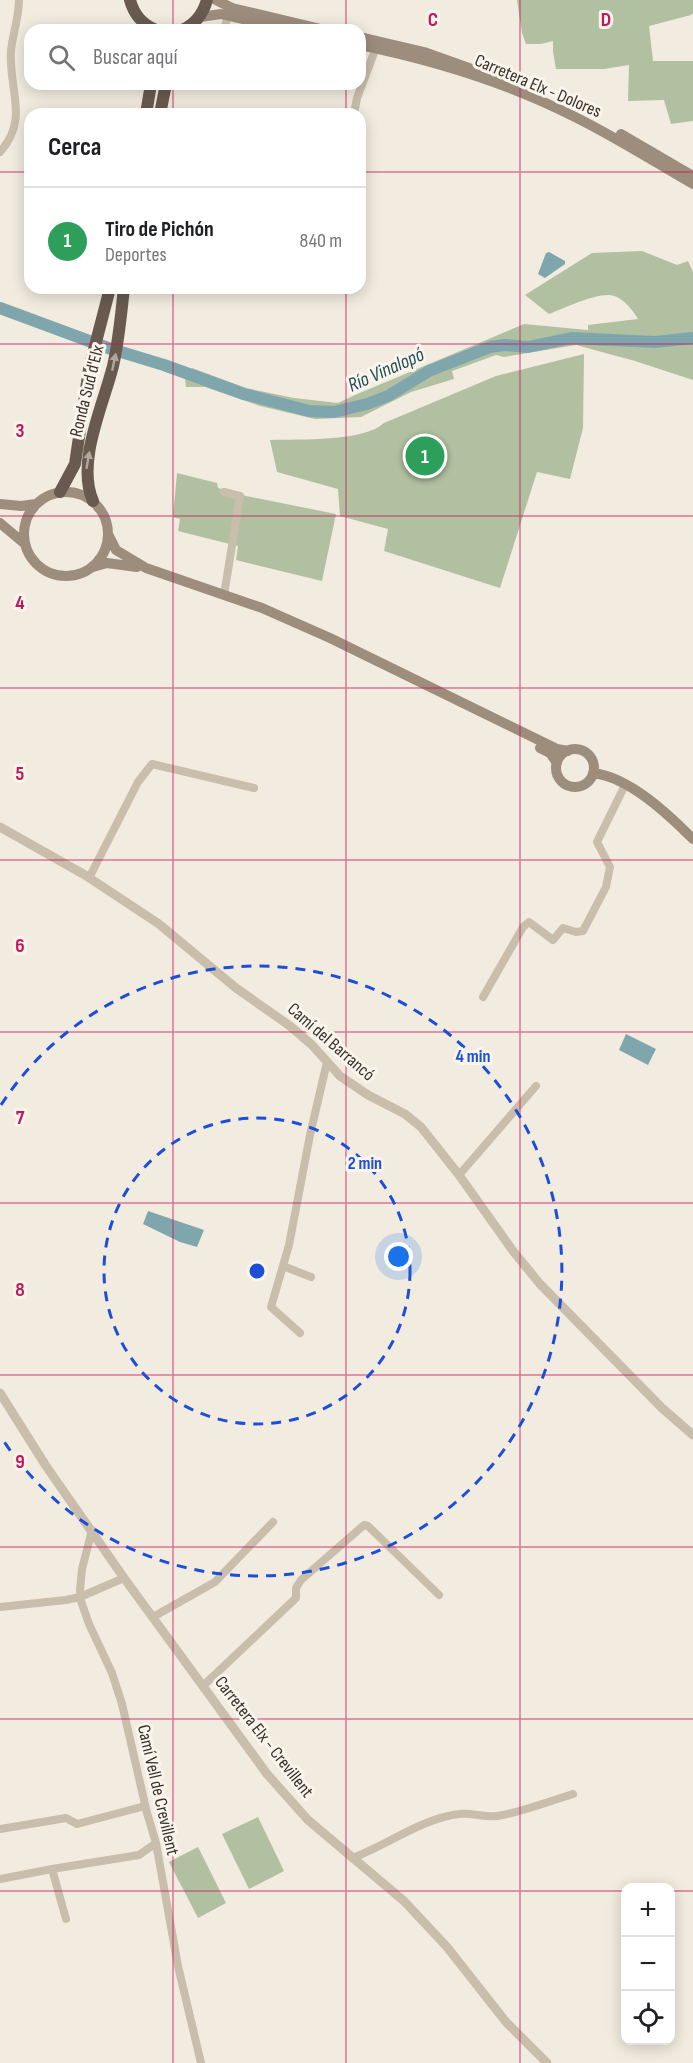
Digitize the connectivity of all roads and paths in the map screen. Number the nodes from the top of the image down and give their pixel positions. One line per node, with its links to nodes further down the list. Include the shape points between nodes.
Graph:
1 (19, 0): 22 (street, via 10,70 17,115 15,128)
2 (207, 0): 6 (highway)
3 (216, 0): 11 (main road, via 232,8)
4 (129, 2): 7 (highway)
5 (228, 15): 6 (main road); 9 (street); 10 (main road)
6 (200, 17): 8 (highway)
7 (146, 24)
8 (191, 24)
9 (226, 24)
10 (265, 24)
11 (300, 24)
12 (366, 38): 23 (main road, Carretera Elx - Dolores, via 424,52 526,87 583,113)
13 (366, 46): 24 (main road, Carretera Elx - Dolores, via 443,65 538,100 575,116)
14 (374, 53): 15 (street)
15 (366, 74)
16 (150, 90): 19 (highway)
17 (165, 90): 20 (highway)
18 (360, 90): 21 (street)
19 (147, 108)
20 (161, 108)
21 (355, 108)
22 (0, 152)
23 (693, 176)
24 (693, 184)
25 (108, 294): 27 (highway, Ronda Sud d'Elx, via 90,360 75,464)
26 (123, 294): 29 (highway, Ronda Sud d'Elx, one-way to 26, via 87,469 115,354)
27 (60, 492): 29 (main road, via 83,495); 31 (main road)
28 (224, 492): 37 (street, via 240,496)
29 (93, 501): 33 (main road, via 105,516)
30 (0, 504): 31 (main road)
31 (36, 504): 34 (main road, via 25,523)
32 (0, 523): 34 (main road)
33 (108, 534): 35 (main road, via 104,553); 36 (main road, via 116,550)
34 (26, 545): 35 (main road, via 34,561 53,574 71,576)
35 (92, 567): 36 (main road, via 107,563)
36 (146, 568): 37 (main road)
37 (224, 595): 38 (main road)
38 (294, 623): 39 (main road); 40 (main road, via 542,748)
39 (568, 751): 40 (main road); 41 (main road, via 579,750 588,755)
40 (557, 763): 41 (main road, via 558,777 572,787 584,785)
41 (593, 773): 42 (main road)
42 (625, 785): 45 (main road); 47 (street, via 597,842 610,867 606,887 583,931 563,928 554,940 529,922)
43 (254, 788): 46 (street, via 152,764 138,782)
44 (0, 827): 46 (street, Camí del Barrancó)
45 (693, 839)
46 (89, 878): 48 (street, Camí del Barrancó, via 159,924 236,988 290,1026)
47 (483, 997)
48 (327, 1062): 50 (street, Camí del Barrancó, via 355,1087 421,1127); 51 (street)
49 (536, 1086): 50 (street)
50 (459, 1175): 55 (street, Camí del Barrancó, via 540,1284 651,1398)
51 (283, 1266): 52 (street); 53 (street, via 271,1307)
52 (311, 1277)
53 (300, 1333)
54 (0, 1393): 57 (street, Carretera Elx - Crevillent)
55 (693, 1435)
56 (273, 1522): 62 (street, via 215,1582)
57 (92, 1530): 58 (street, Carretera Elx - Crevillent); 60 (street, Camí Vell de Crevillent)
58 (124, 1578): 60 (street); 62 (street, Carretera Elx - Crevillent)
59 (439, 1595): 63 (street, via 364,1525 302,1580 296,1588 296,1598)
60 (80, 1597): 61 (street); 65 (street, Camí Vell de Crevillent, via 122,1704)
61 (0, 1607)
62 (153, 1617): 63 (street, Carretera Elx - Crevillent)
63 (203, 1686): 68 (street, Carretera Elx - Crevillent, via 291,1803)
64 (573, 1794): 68 (street, via 495,1816 460,1813 405,1832)
65 (145, 1806): 66 (street, via 77,1824 66,1818); 67 (street, Camí Vell de Crevillent)
66 (0, 1829)
67 (156, 1843): 69 (street, via 139,1855); 72 (street, Camí Vell de Crevillent, via 178,1966)
68 (352, 1858): 73 (street, Carretera Elx - Crevillent, via 426,1924 507,2022)
69 (52, 1869): 70 (street); 71 (street)
70 (0, 1879)
71 (66, 1919)
72 (201, 2063)
73 (547, 2063)

